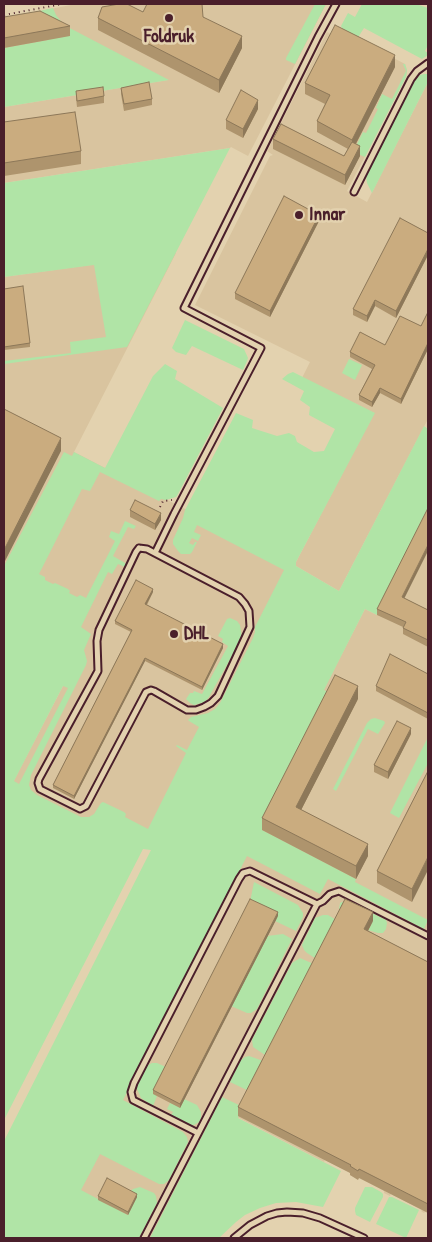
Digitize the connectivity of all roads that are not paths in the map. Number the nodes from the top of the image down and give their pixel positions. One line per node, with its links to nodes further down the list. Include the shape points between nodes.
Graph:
1 (336, 4): 4 (lane, via 184,308 261,348)
2 (428, 63): 3 (lane, via 411,79)
3 (354, 192)
4 (156, 553): 4 (lane, via 239,597 248,612 249,632 218,696 204,708 188,710 154,691 146,692 86,806 76,808 40,789 39,779 98,671 99,630 136,552 143,548)
5 (317, 904): 6 (lane, via 339,891); 7 (lane); 7 (lane, via 250,871 243,874 234,888 131,1092 133,1100)
6 (428, 936)
7 (198, 1133): 8 (lane)
8 (144, 1238)
9 (234, 1238): 10 (lane, via 267,1216 286,1212 320,1218)
10 (364, 1238)

